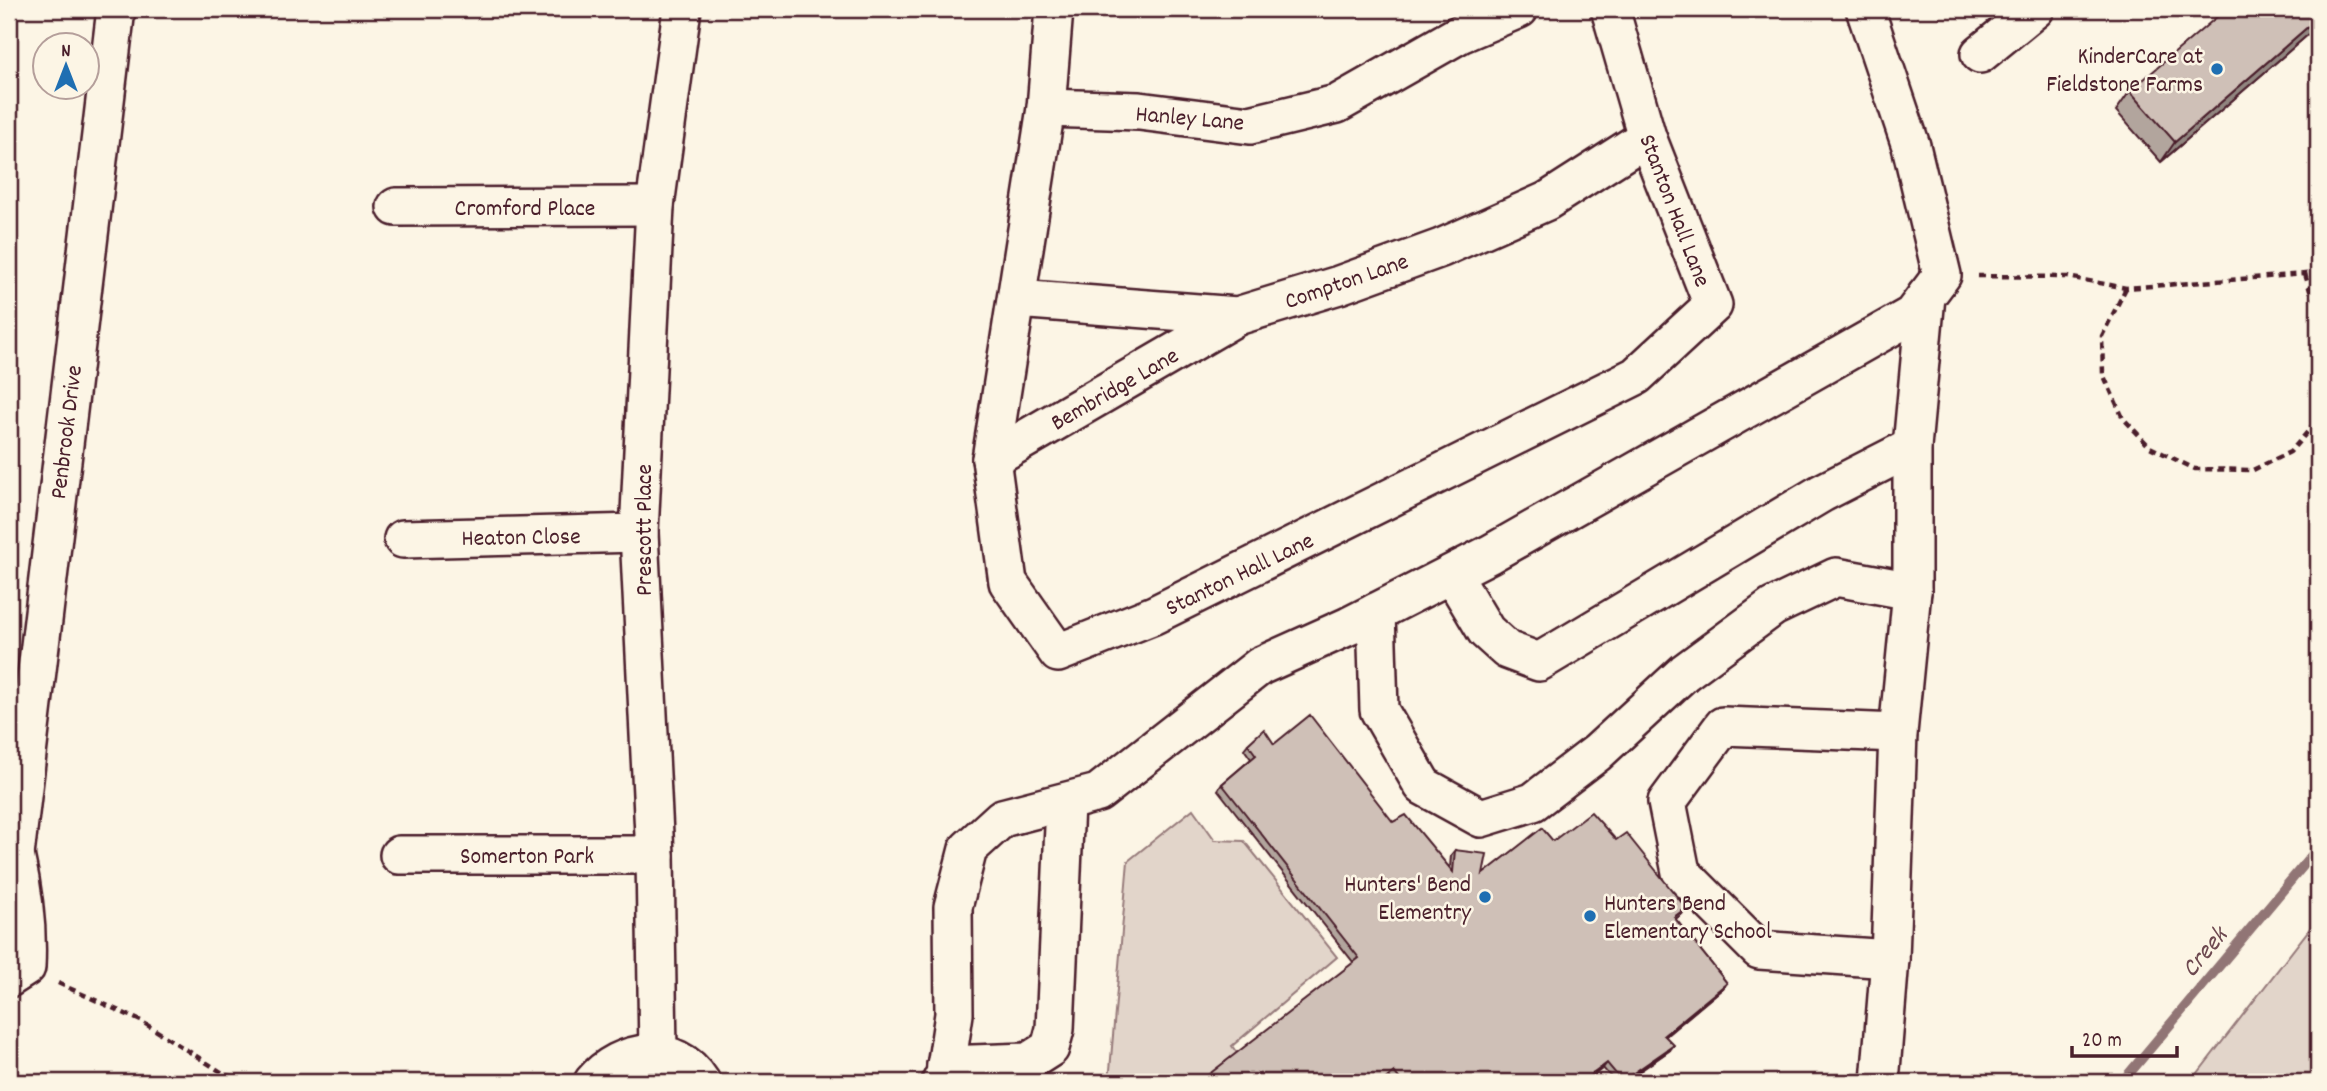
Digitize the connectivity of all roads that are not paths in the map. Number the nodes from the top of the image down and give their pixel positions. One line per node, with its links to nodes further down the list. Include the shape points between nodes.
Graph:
1 (116, 9): 27 (street, Penbrook Drive)
2 (682, 9): 11 (street, Prescott Place)
3 (1055, 9): 9 (street, Stanton Hall Lane)
4 (1519, 9): 9 (street, Hanley Lane, via 1460,34 1337,104 1250,125 1139,111)
5 (1610, 9): 10 (street, Stanton Hall Lane)
6 (1865, 9): 13 (street, via 1911,146)
7 (2035, 9): 8 (street)
8 (1980, 54)
9 (1045, 108): 14 (street, Stanton Hall Lane)
10 (1647, 137): 15 (street, Compton Lane, via 1547,201 1441,248); 17 (street, Stanton Hall Lane, via 1713,305 1636,376 1154,615 1058,653 1008,582)
11 (655, 206): 12 (street, Cromford Place); 18 (street, Prescott Place)
12 (396, 207)
13 (1927, 295): 16 (street); 20 (street)
14 (1017, 299): 15 (street, Compton Lane); 17 (street, Stanton Hall Lane)
15 (1237, 316): 17 (street, Bembridge Lane)
16 (1912, 447): 20 (street, via 1822,493 1539,662 1507,650 1486,631); 21 (street)
17 (991, 459)
18 (639, 533): 19 (street, Heaton Close); 26 (street, Prescott Place)
19 (403, 539)
20 (1452, 574): 22 (street)
21 (1912, 591): 22 (street, via 1836,577 1773,607 1685,672 1597,753 1533,802 1481,818 1423,786 1380,710); 23 (street)
22 (1376, 612): 24 (street, via 1260,666 1098,793)
23 (1898, 733): 28 (street); 28 (street, via 1723,726 1667,802 1681,872 1759,950)
24 (1065, 804): 31 (street, via 1002,818 968,849 953,907 954,1014); 31 (street, via 1055,1029 1050,1048 1028,1062)
25 (399, 855): 26 (street, Somerton Park)
26 (655, 855): 30 (street, Prescott Place)
27 (12, 859): 29 (street, Penbrook Drive, via 27,909)
28 (1890, 958): 34 (street)
29 (17, 972)
30 (658, 1054): 32 (street, via 620,1059); 33 (street, via 679,1061)
31 (944, 1074)
32 (593, 1082)
33 (701, 1082)
34 (1880, 1082)

